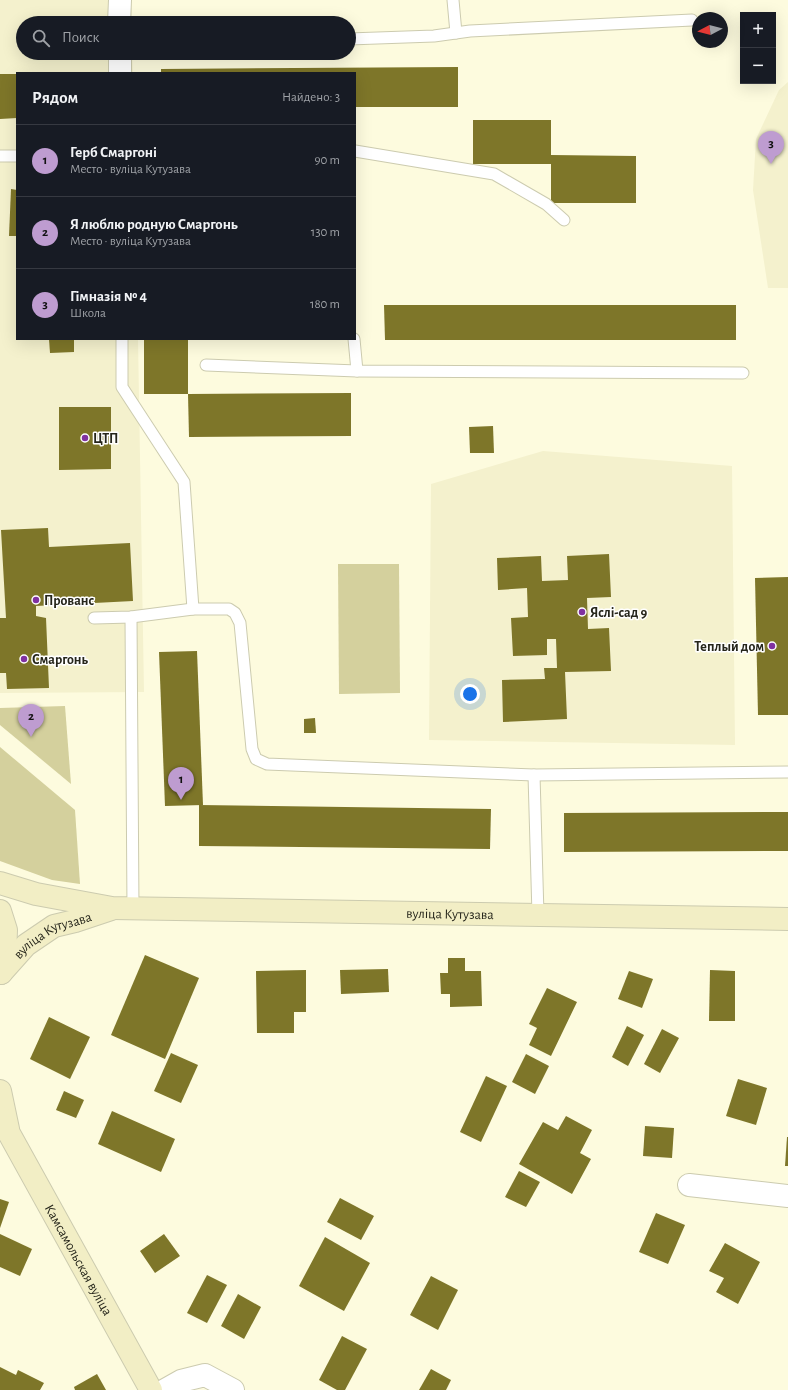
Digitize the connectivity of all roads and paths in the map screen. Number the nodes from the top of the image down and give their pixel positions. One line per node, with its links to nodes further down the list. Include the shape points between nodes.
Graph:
1 (120, 0): 3 (street)
2 (453, 0): 5 (lane)
3 (120, 16)
4 (692, 20): 5 (lane)
5 (456, 33): 6 (lane)
6 (356, 39)
7 (120, 60): 8 (street)
8 (120, 72)
9 (356, 151): 12 (lane, via 494,174 546,204)
10 (0, 156): 11 (lane)
11 (16, 156)
12 (564, 220)
13 (122, 340): 18 (lane, via 122,387 184,482)
14 (354, 340): 16 (lane)
15 (206, 365): 16 (lane)
16 (357, 371): 17 (lane)
17 (743, 373)
18 (193, 609): 19 (lane); 22 (lane, via 229,609 235,613 240,624 252,749 256,759 267,764)
19 (131, 617): 20 (lane); 24 (lane)
20 (94, 618)
21 (788, 772): 22 (lane)
22 (534, 775): 26 (lane)
23 (0, 883): 24 (main road, вуліца Кутузава, via 36,894)
24 (122, 909): 26 (main road, вуліца Кутузава); 28 (main road, вуліца Кутузава, via 54,926 26,945)
25 (0, 911): 28 (main road, via 6,930 5,955)
26 (538, 915): 27 (main road, вуліца Кутузава)
27 (788, 919)
28 (0, 974)
29 (0, 1091): 30 (main road, Камсамольская вуліца)
30 (4, 1123): 33 (main road, Камсамольская вуліца)
31 (689, 1185): 32 (street)
32 (788, 1196)
33 (151, 1390)
34 (165, 1390): 35 (street, via 181,1381 205,1375)
35 (233, 1390)

